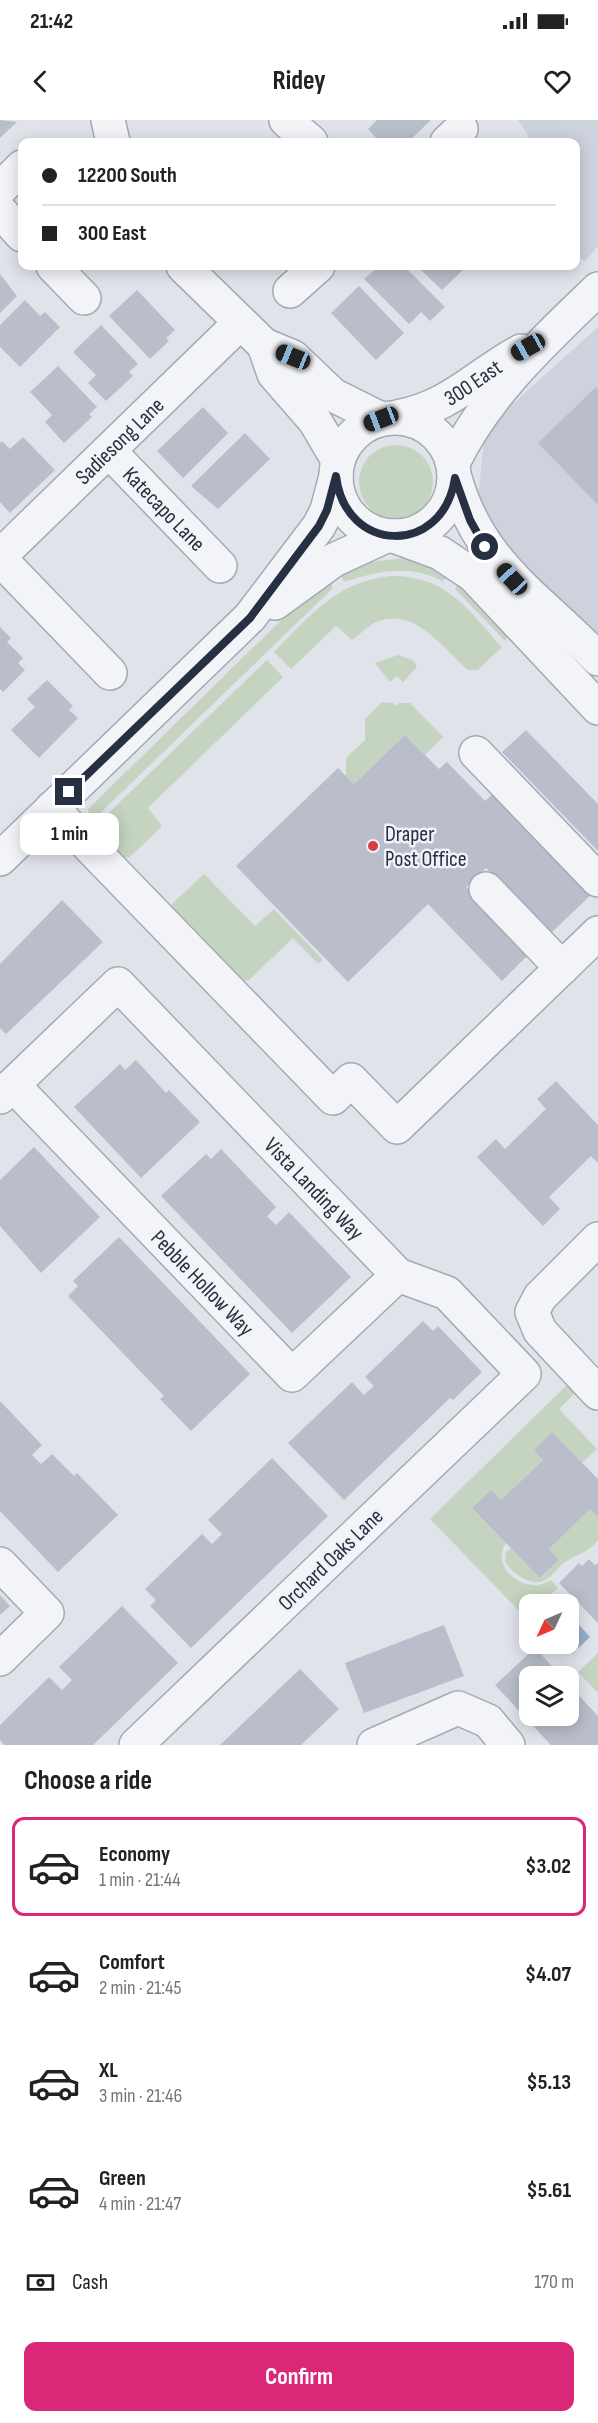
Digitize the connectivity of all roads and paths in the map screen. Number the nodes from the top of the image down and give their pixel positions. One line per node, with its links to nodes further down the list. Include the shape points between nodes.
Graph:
1 (286, 120): 2 (street)
2 (306, 138)
3 (18, 171): 4 (street)
4 (0, 189)
5 (0, 212): 6 (street)
6 (18, 231)
7 (56, 270): 12 (street)
8 (187, 270): 13 (street)
9 (314, 270): 11 (street)
10 (598, 289): 14 (street, 300 East)
11 (290, 291)
12 (84, 298)
13 (240, 323): 15 (street); 17 (street, Sadiesong Lane)
14 (547, 338): 16 (street, 300 East, via 509,357 444,402); 19 (street, 300 East, via 474,424)
15 (264, 345): 16 (street, via 293,357 333,395); 18 (street, via 274,374 315,421)
16 (389, 418): 18 (street, via 354,434); 19 (street, via 426,426 448,448)
17 (109, 451): 21 (street, Sadiesong Lane); 22 (street, Katecapo Lane)
18 (337, 468): 20 (street, via 340,496 350,515 372,532); 23 (street, via 319,526)
19 (454, 471): 20 (street, via 453,494 437,520 424,529); 24 (street, via 470,520 498,564)
20 (390, 536): 23 (street, via 334,560); 26 (street, via 440,553 473,575)
21 (0, 558): 25 (street)
22 (220, 566)
23 (250, 618): 28 (street)
24 (598, 659)
25 (110, 673)
26 (598, 708)
27 (476, 753): 30 (street)
28 (52, 808): 29 (street); 33 (street, via 333,1098 351,1080 396,1128)
29 (0, 860)
30 (598, 880)
31 (486, 889): 33 (street)
32 (598, 933): 33 (street)
33 (562, 968)
34 (6, 1091): 36 (street, Pebble Hollow Way, via 292,1375); 36 (street, Vista Landing Way, via 118,984)
35 (598, 1239): 38 (street, via 540,1297 532,1311 540,1331)
36 (398, 1275): 37 (street, Vista Landing Way, via 447,1293)
37 (524, 1374): 42 (street, Orchard Oaks Lane)
38 (598, 1393)
39 (0, 1564): 40 (street, via 47,1613)
40 (0, 1659)
41 (498, 1733): 43 (street, via 458,1708)
42 (136, 1745)
43 (374, 1745)

